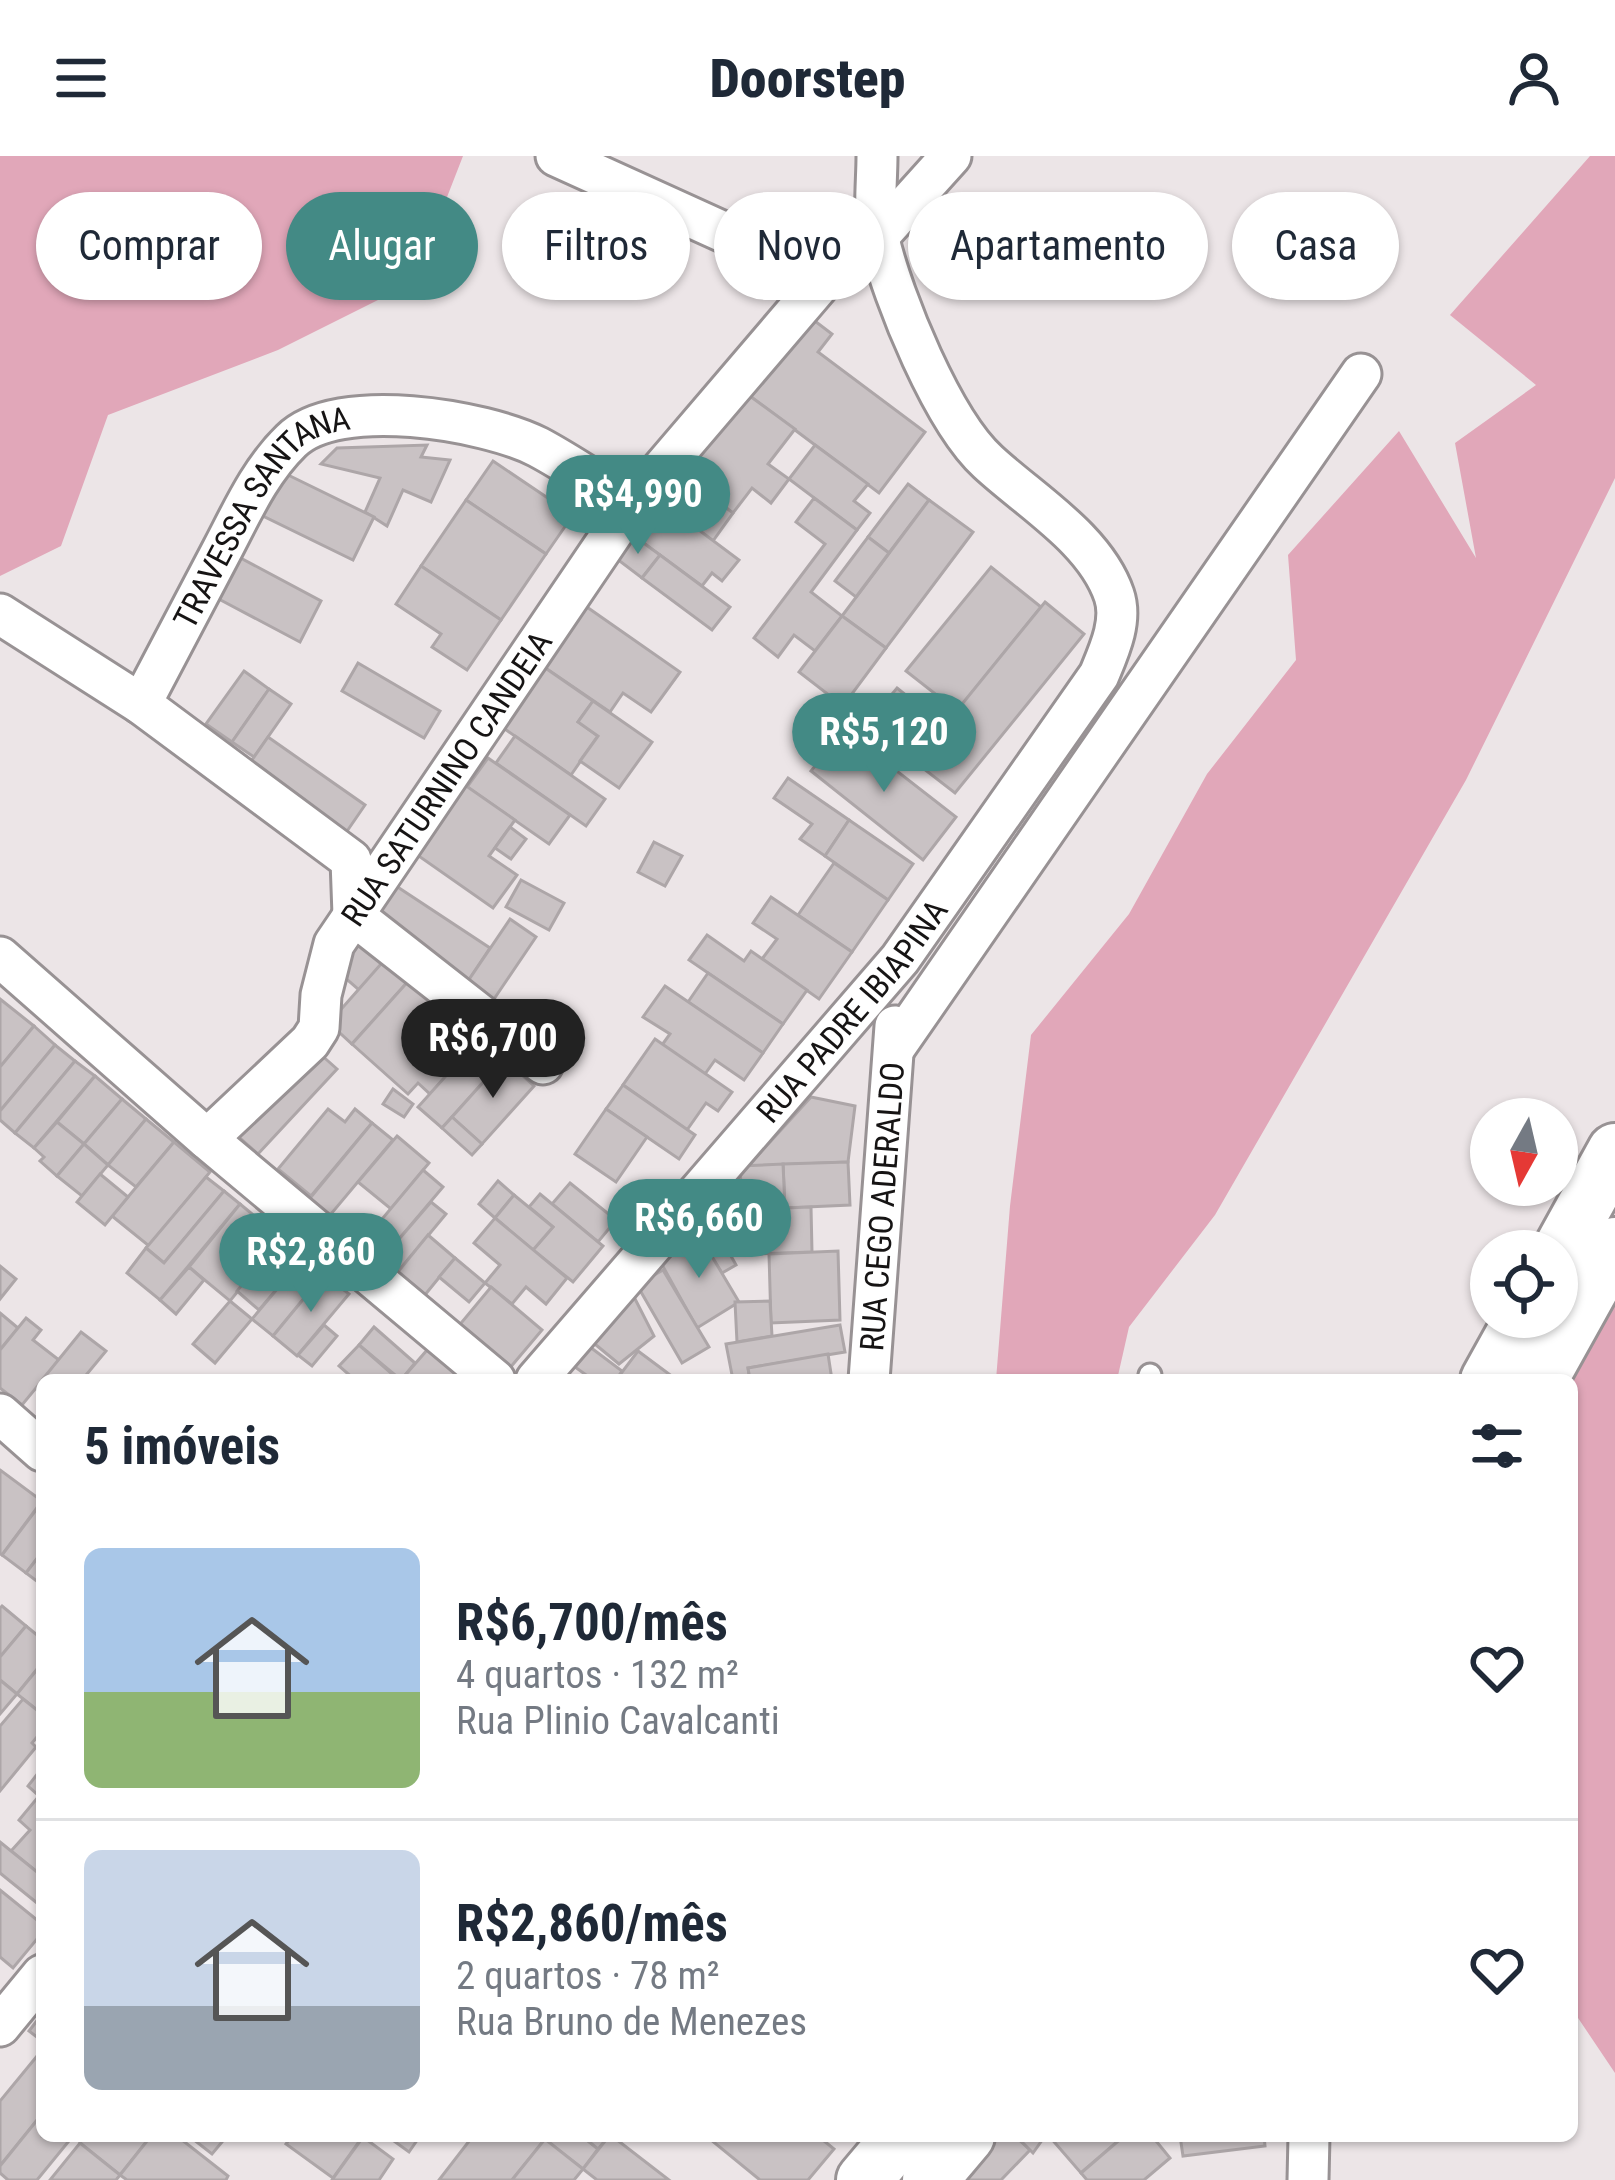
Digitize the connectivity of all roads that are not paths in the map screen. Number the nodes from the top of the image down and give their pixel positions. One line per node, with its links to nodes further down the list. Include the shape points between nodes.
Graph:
1 (556, 156): 5 (street)
2 (877, 156): 4 (street)
3 (951, 156): 6 (street, RUA SATURNINO CANDEIA)
4 (877, 192)
5 (714, 228)
6 (884, 230)
7 (884, 254): 15 (street, RUA PADRE IBIAPINA, via 946,404 982,457 1091,554 1118,608 1099,675)
8 (806, 300): 10 (street, RUA SATURNINO CANDEIA)
9 (1361, 374): 16 (street, RUA PADRE IBIAPINA)
10 (632, 504): 12 (street, TRAVESSA SANTANA, via 495,430 405,415 319,425 293,438 257,484); 13 (street, RUA SATURNINO CANDEIA)
11 (0, 614): 12 (street)
12 (141, 704): 13 (street, via 351,860)
13 (352, 915): 17 (street); 18 (street, RUA SATURNINO CANDEIA, via 334,944 310,1042)
14 (0, 957): 18 (street)
15 (900, 959): 16 (street, RUA CEGO ADERALDO); 24 (street, RUA PADRE IBIAPINA)
16 (894, 1049): 25 (street, RUA CEGO ADERALDO)
17 (543, 1064)
18 (207, 1138): 23 (street)
19 (1615, 1150): 20 (main road)
20 (1571, 1230)
21 (1615, 1245): 27 (main road)
22 (1511, 1338): 26 (main road)
23 (488, 1374)
24 (541, 1374)
25 (869, 1374)
26 (1491, 1374)
27 (1543, 1374)
28 (0, 1414): 29 (street)
29 (36, 1445)
30 (36, 1982): 31 (street)
31 (0, 2026)
32 (1309, 2142): 33 (street)
33 (1308, 2180)

